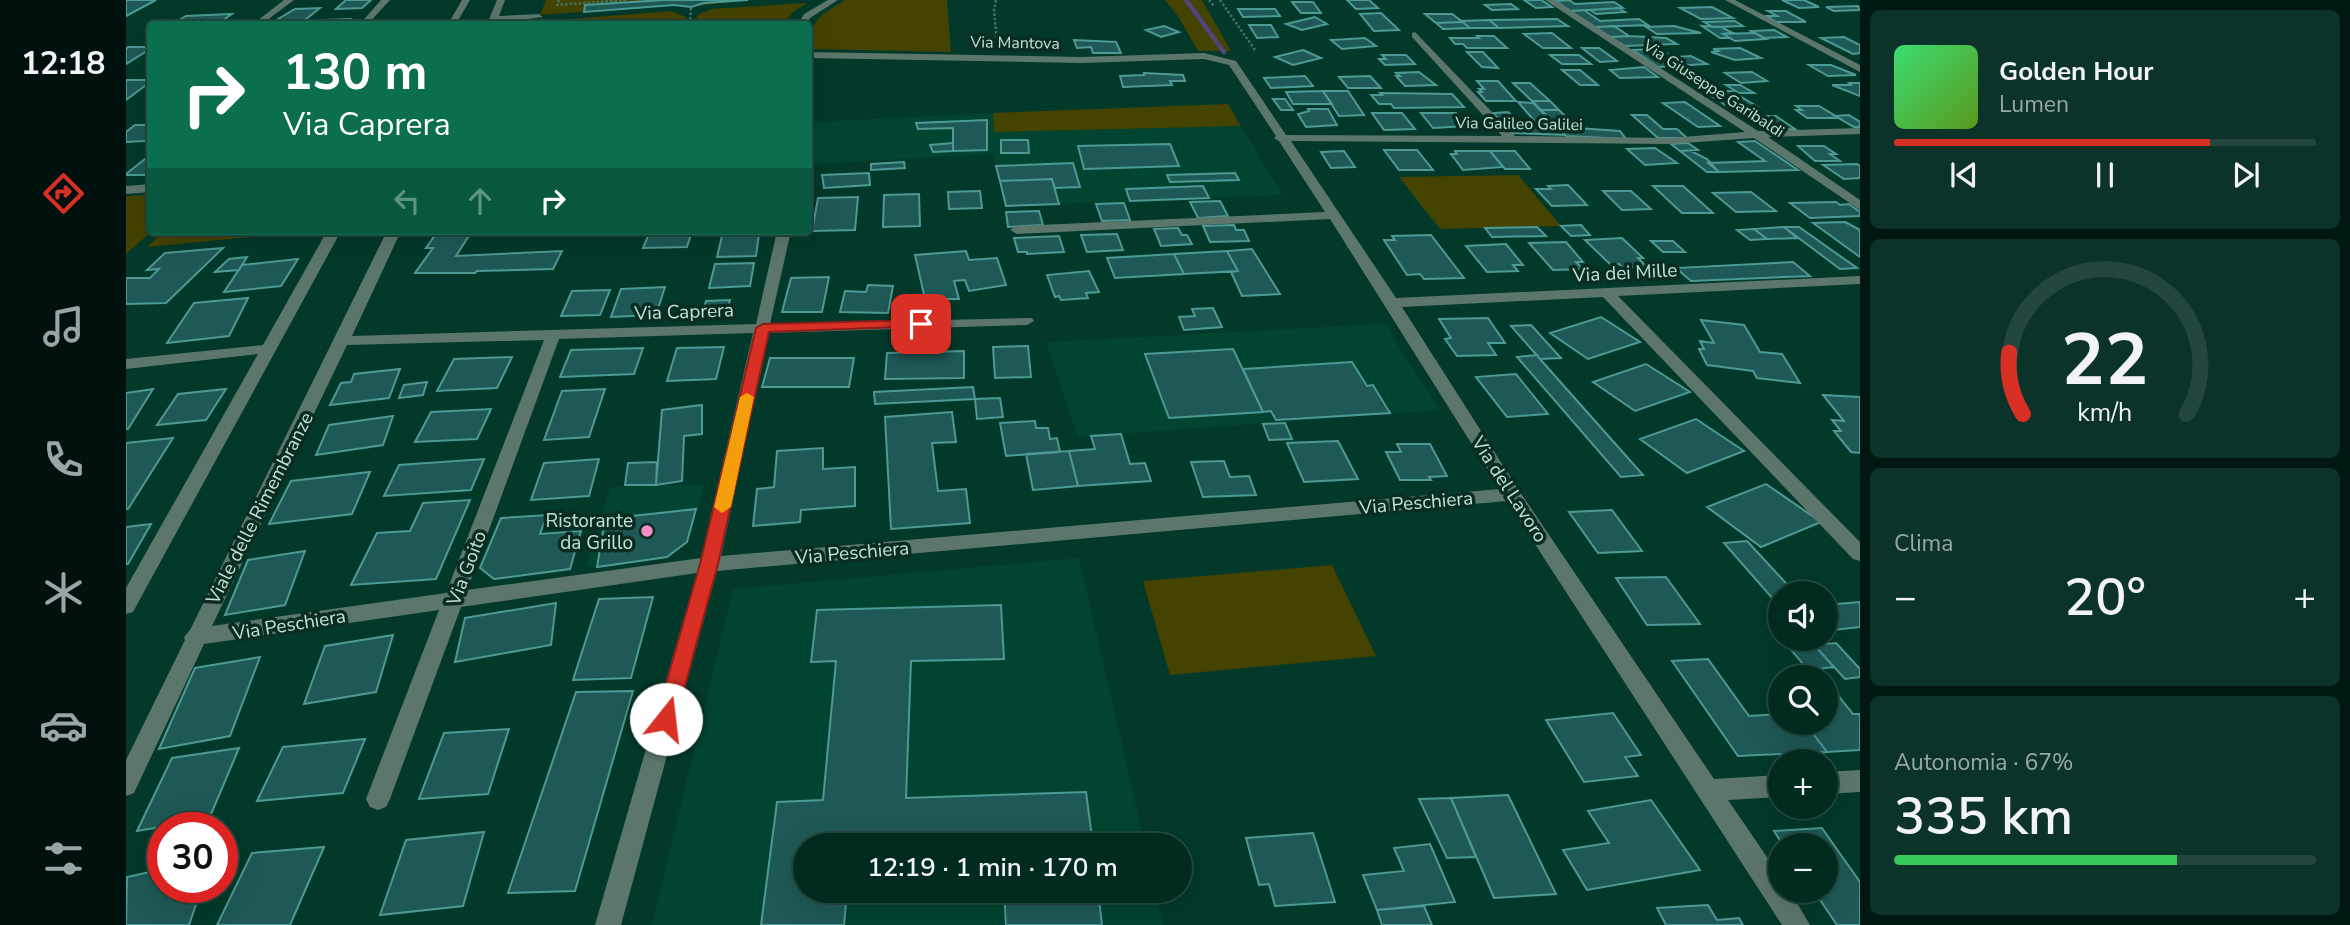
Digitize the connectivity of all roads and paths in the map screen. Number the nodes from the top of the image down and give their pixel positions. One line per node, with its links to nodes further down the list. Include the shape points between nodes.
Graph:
1 (290, 0): 16 (street)
2 (386, 0): 17 (street)
3 (466, 0): 18 (street)
4 (501, 0): 19 (street)
5 (559, 0): 6 (path, via 557,5)
6 (628, 0)
7 (834, 0): 22 (street)
8 (996, 0): 26 (path)
9 (1209, 0): 13 (path)
10 (1220, 0): 24 (path)
11 (1549, 0): 30 (street, Via Giuseppe Garibaldi)
12 (1729, 0): 28 (street)
13 (1214, 6)
14 (691, 7): 21 (path)
15 (539, 17): 20 (street)
16 (261, 21)
17 (367, 21)
18 (454, 21)
19 (492, 21)
20 (501, 21)
21 (690, 21)
22 (804, 21)
23 (1415, 35): 32 (street)
24 (1255, 50)
25 (812, 55): 26 (street, Via Mantova)
26 (999, 58): 27 (street, Via Mantova)
27 (1220, 58): 31 (street, Via del Lavoro, via 1241,72)
28 (1860, 69)
29 (1860, 131): 30 (street, Via Galileo Galilei)
30 (1756, 134): 32 (street, Via Galileo Galilei, via 1670,141); 35 (street, Via Giuseppe Garibaldi)
31 (1280, 138): 32 (street, Via Galileo Galilei); 36 (street, Via del Lavoro)
32 (1510, 138)
33 (147, 188): 34 (street)
34 (126, 190)
35 (1860, 206)
36 (1332, 215): 37 (street); 43 (street, Via del Lavoro)
37 (1017, 230)
38 (332, 235): 48 (street)
39 (392, 235): 47 (street, Viale delle Rimembranze)
40 (783, 235): 45 (street)
41 (1860, 280): 42 (street, Via dei Mille)
42 (1607, 293): 43 (street, Via dei Mille); 51 (street)
43 (1392, 303): 50 (street, Via del Lavoro)
44 (1027, 321): 45 (street, Via Caprera)
45 (763, 328): 46 (street, Via Caprera); 52 (street)
46 (553, 337): 47 (street, Via Caprera); 53 (street, Via Goito)
47 (343, 341): 55 (street, Viale delle Rimembranze)
48 (266, 349): 49 (street); 54 (street)
49 (126, 363)
50 (1512, 494): 52 (street, Via Peschiera); 60 (street, Via del Lavoro)
51 (1860, 554)
52 (709, 564): 53 (street, Via Peschiera); 62 (street)
53 (454, 598): 55 (street, Via Peschiera); 61 (street, Via Goito)
54 (126, 606)
55 (194, 637): 58 (street, Viale delle Rimembranze)
56 (1860, 781): 57 (street)
57 (1838, 782)
58 (126, 785)
59 (1768, 787): 60 (street)
60 (1708, 790): 63 (street, Via del Lavoro)
61 (378, 799)
62 (608, 925)
63 (1797, 925)

